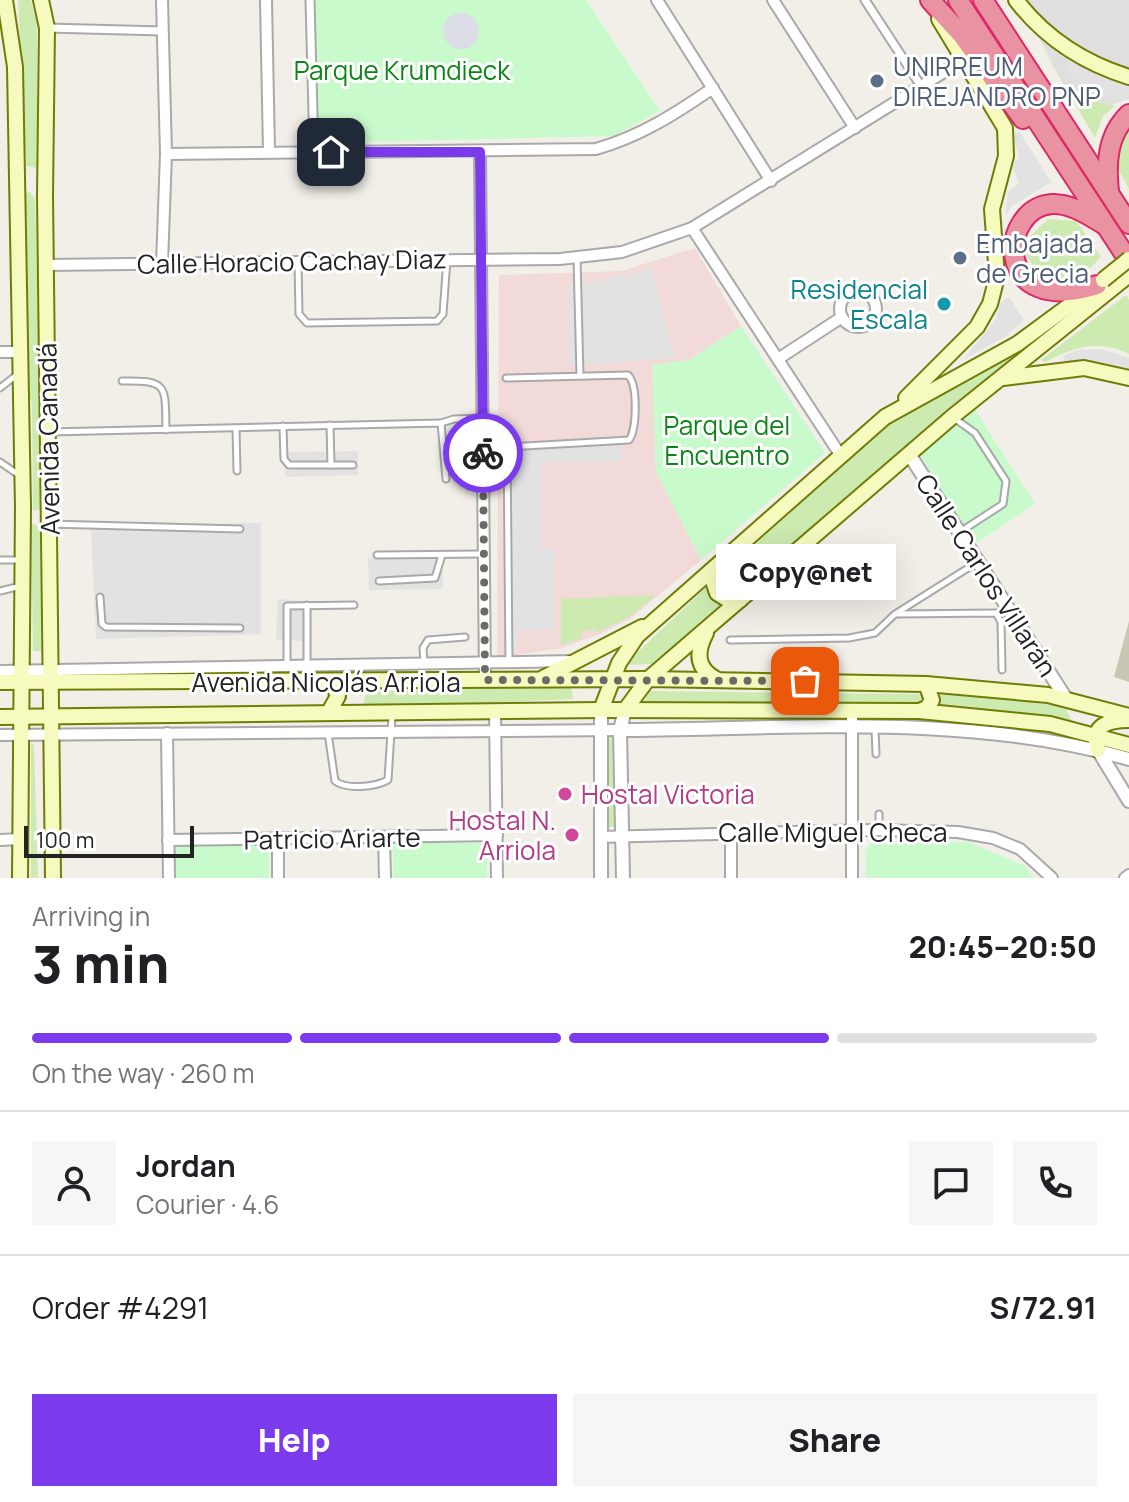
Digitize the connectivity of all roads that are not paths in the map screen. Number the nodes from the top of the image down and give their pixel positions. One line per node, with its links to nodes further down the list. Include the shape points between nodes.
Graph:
1 (5, 0): 17 (main road, Avenida Canadá)
2 (41, 0): 14 (main road, Avenida Canadá)
3 (162, 0): 15 (street)
4 (266, 0): 24 (street)
5 (310, 0): 25 (street)
6 (657, 0): 21 (street)
7 (773, 0): 23 (street)
8 (865, 0): 19 (street)
9 (928, 0): 16 (main road); 28 (highway, via 962,35 1024,121)
10 (958, 0): 28 (highway)
11 (983, 0): 20 (highway)
12 (996, 0): 20 (highway)
13 (1016, 0): 18 (main road, via 1071,51)
14 (47, 28): 15 (street); 32 (main road, Avenida Canadá)
15 (163, 31): 27 (street)
16 (965, 59): 19 (street, Calle Horacio Cachay Diaz); 56 (main road, via 1007,135 992,209 995,291 967,338)
17 (8, 67): 30 (main road, Avenida Canadá)
18 (1129, 77)
19 (921, 86): 23 (street, Calle Horacio Cachay Diaz)
20 (1040, 86): 31 (highway)
21 (713, 88): 26 (street, via 658,126 596,149); 29 (street)
22 (1129, 114): 31 (highway, via 1115,131 1108,152)
23 (855, 128): 29 (street, Calle Horacio Cachay Diaz)
24 (269, 151): 25 (street); 27 (street)
25 (314, 152): 26 (street)
26 (480, 152): 37 (street)
27 (166, 154): 41 (street)
28 (1060, 154): 34 (highway)
29 (771, 181): 35 (street, Calle Horacio Cachay Diaz)
30 (17, 193): 32 (main road, via 32,184); 47 (main road, Avenida Canadá)
31 (1110, 194): 33 (highway)
32 (45, 196): 42 (main road, Avenida Canadá)
33 (1129, 224)
34 (1106, 225): 39 (highway); 44 (highway, via 1074,209 1047,205 1026,218 1014,242 1020,271 1041,290 1063,294)
35 (692, 228): 38 (street, Calle Horacio Cachay Diaz, via 643,247); 48 (street)
36 (447, 258): 37 (street, Calle Horacio Cachay Diaz); 40 (street, Calle Horacio Cachay Diaz); 40 (lane, via 443,314 437,321 307,323 299,314)
37 (481, 258): 38 (street, Calle Horacio Cachay Diaz); 58 (street)
38 (577, 258): 50 (lane)
39 (1129, 260): 44 (main road, bridge)
40 (298, 262): 41 (street, Calle Horacio Cachay Diaz)
41 (162, 264): 42 (street, Calle Horacio Cachay Diaz)
42 (46, 265): 64 (main road, Avenida Canadá)
43 (1129, 275): 44 (main road)
44 (1103, 285): 53 (main road); 56 (main road, via 1017,344)
45 (842, 317): 48 (street)
46 (0, 352): 47 (street)
47 (19, 352): 49 (main road, Avenida Canadá)
48 (778, 359): 66 (street)
49 (19, 373): 55 (lane); 71 (main road, Avenida Canadá)
50 (580, 376): 51 (lane); 98 (lane, via 631,376 632,438 507,447)
51 (506, 378)
52 (1129, 378): 53 (main road, via 1084,368)
53 (999, 379): 57 (main road)
54 (122, 381): 63 (lane, via 153,380 161,385)
55 (0, 388)
56 (885, 417): 66 (main road)
57 (952, 417): 65 (main road); 76 (lane, via 975,433 1006,481 1003,504)
58 (483, 418): 59 (lane); 77 (street)
59 (441, 423): 60 (lane); 72 (lane)
60 (330, 425): 61 (lane); 68 (lane)
61 (283, 426): 62 (lane); 68 (lane, via 285,462)
62 (236, 428): 63 (lane); 70 (lane)
63 (166, 430): 64 (lane)
64 (48, 432): 74 (main road, Avenida Canadá)
65 (909, 454): 76 (street, Calle Carlos Villarán); 88 (main road)
66 (841, 456): 83 (main road)
67 (0, 462): 71 (lane)
68 (331, 465): 69 (lane)
69 (353, 465)
70 (237, 471)
71 (22, 477): 73 (main road, Avenida Canadá)
72 (446, 479)
73 (23, 507): 74 (main road, via 36,521); 81 (main road, Avenida Canadá)
74 (49, 518): 75 (lane); 107 (main road, Avenida Canadá)
75 (240, 529)
76 (959, 533): 82 (street, Calle Carlos Villarán)
77 (484, 554): 79 (lane); 99 (street)
78 (377, 555): 79 (lane)
79 (442, 555): 84 (lane, via 435,578)
80 (0, 560): 81 (lane)
81 (22, 560): 85 (main road, Avenida Canadá)
82 (977, 563): 91 (lane); 118 (street, Calle Carlos Villarán)
83 (717, 567): 88 (main road, via 712,578 717,593 726,600); 92 (main road)
84 (379, 581)
85 (22, 586): 86 (lane); 106 (main road, Avenida Canadá)
86 (0, 591)
87 (100, 597): 94 (lane, via 106,627)
88 (740, 600): 93 (main road)
89 (307, 605): 90 (lane); 101 (lane); 102 (lane, via 287,606)
90 (354, 605)
91 (895, 614): 96 (lane, via 875,633 857,637); 103 (lane, via 996,613 1001,622)
92 (653, 621): 97 (main road); 108 (main road, via 630,644)
93 (712, 623): 109 (main road); 112 (main road, via 698,655 704,671)
94 (240, 628)
95 (465, 637): 100 (lane, via 428,640)
96 (730, 640)
97 (575, 661): 98 (street, Avenida Nicolás Arriola); 111 (main road)
98 (509, 663): 99 (street, Avenida Nicolás Arriola)
99 (485, 664): 100 (street, Avenida Nicolás Arriola); 110 (street)
100 (424, 665): 101 (street, Avenida Nicolás Arriola)
101 (307, 666): 102 (street, Avenida Nicolás Arriola)
102 (287, 667): 105 (street, Avenida Nicolás Arriola)
103 (1002, 670)
104 (0, 671): 106 (street, Avenida Nicolás Arriola)
105 (220, 675): 107 (main road, Avenida Nicolás Arriola); 115 (main road, Avenida Nicolás Arriola)
106 (22, 677): 107 (main road, Avenida Nicolás Arriola); 114 (main road, Avenida Nicolás Arriola); 128 (main road, Avenida Canadá)
107 (52, 677): 127 (main road, Avenida Canadá)
108 (612, 679): 109 (main road, Avenida Nicolás Arriola); 111 (main road, Avenida Nicolás Arriola); 120 (main road)
109 (648, 679): 112 (main road, Avenida Nicolás Arriola); 121 (main road)
110 (485, 680): 111 (main road, Avenida Nicolás Arriola); 113 (main road, Avenida Nicolás Arriola)
111 (541, 680)
112 (716, 680): 116 (main road, Avenida Nicolás Arriola)
113 (361, 681): 115 (main road, Avenida Nicolás Arriola); 125 (main road, via 354,697)
114 (0, 682)
115 (332, 682): 124 (main road, via 338,696)
116 (926, 684): 117 (main road, Avenida Nicolás Arriola); 123 (main road, via 932,700)
117 (962, 687): 118 (main road, Avenida Nicolás Arriola); 129 (main road, via 951,700)
118 (1065, 697): 131 (main road, Avenida Nicolás Arriola)
119 (495, 710): 120 (main road, Avenida Nicolás Arriola); 122 (main road, Avenida Nicolás Arriola); 134 (street)
120 (601, 710): 121 (main road, Avenida Nicolás Arriola); 135 (street)
121 (625, 710): 126 (main road, Avenida Nicolás Arriola); 136 (street)
122 (392, 711): 125 (main road, Avenida Nicolás Arriola); 137 (lane)
123 (919, 711): 126 (main road, Avenida Nicolás Arriola); 129 (main road, Avenida Nicolás Arriola)
124 (329, 712): 125 (main road, Avenida Nicolás Arriola); 127 (main road, Avenida Nicolás Arriola)
125 (361, 712)
126 (852, 713): 133 (street)
127 (51, 714): 128 (main road, Avenida Nicolás Arriola); 140 (main road, Avenida Canadá)
128 (21, 715): 130 (main road, Avenida Nicolás Arriola); 143 (main road, Avenida Canadá)
129 (959, 715): 141 (main road, Avenida Nicolás Arriola)
130 (0, 717)
131 (1129, 718): 141 (main road, via 1107,722)
132 (875, 728): 133 (street, Avenida Nicolás Arriola); 145 (street, Avenida Nicolás Arriola, via 1020,736); 146 (lane)
133 (852, 729): 136 (street, Avenida Nicolás Arriola); 150 (street)
134 (496, 730): 135 (street, Avenida Nicolás Arriola); 137 (street, Avenida Nicolás Arriola); 153 (street)
135 (600, 730): 136 (street, Avenida Nicolás Arriola); 156 (street)
136 (620, 730): 154 (street)
137 (393, 731): 138 (street, Avenida Nicolás Arriola); 138 (lane, via 388,780 354,786 341,786 331,773)
138 (328, 732): 139 (street, Avenida Nicolás Arriola)
139 (167, 733): 140 (street, Avenida Nicolás Arriola); 160 (street)
140 (51, 734): 143 (street, Avenida Nicolás Arriola); 162 (main road, Avenida Canadá)
141 (1095, 734): 144 (main road, Avenida Nicolás Arriola); 145 (main road)
142 (0, 735): 143 (street, Avenida Nicolás Arriola)
143 (20, 735): 158 (main road, Avenida Canadá)
144 (1129, 745)
145 (1098, 750): 147 (street, Avenida Nicolás Arriola); 148 (street)
146 (876, 754)
147 (1129, 759)
148 (1129, 801)
149 (879, 814): 151 (lane)
150 (852, 830): 151 (street, Calle Miguel Checa); 152 (street, Calle Miguel Checa); 170 (street)
151 (879, 830): 171 (street, Calle Miguel Checa, via 993,838 1020,849)
152 (731, 831): 154 (street, Calle Miguel Checa); 169 (street)
153 (497, 835): 155 (street, Patricio Ariarte); 166 (street)
154 (622, 835): 156 (street, Calle Miguel Checa); 168 (street)
155 (384, 837): 157 (street, Patricio Ariarte); 165 (street)
156 (600, 837): 167 (street)
157 (278, 838): 160 (street, Patricio Ariarte); 164 (street)
158 (20, 839): 159 (street); 161 (main road, Avenida Canadá)
159 (0, 840)
160 (168, 840): 163 (street)
161 (20, 878)
162 (53, 878)
163 (169, 878)
164 (278, 878)
165 (385, 878)
166 (497, 878)
167 (601, 878)
168 (623, 878)
169 (731, 878)
170 (852, 878)
171 (1052, 878)

